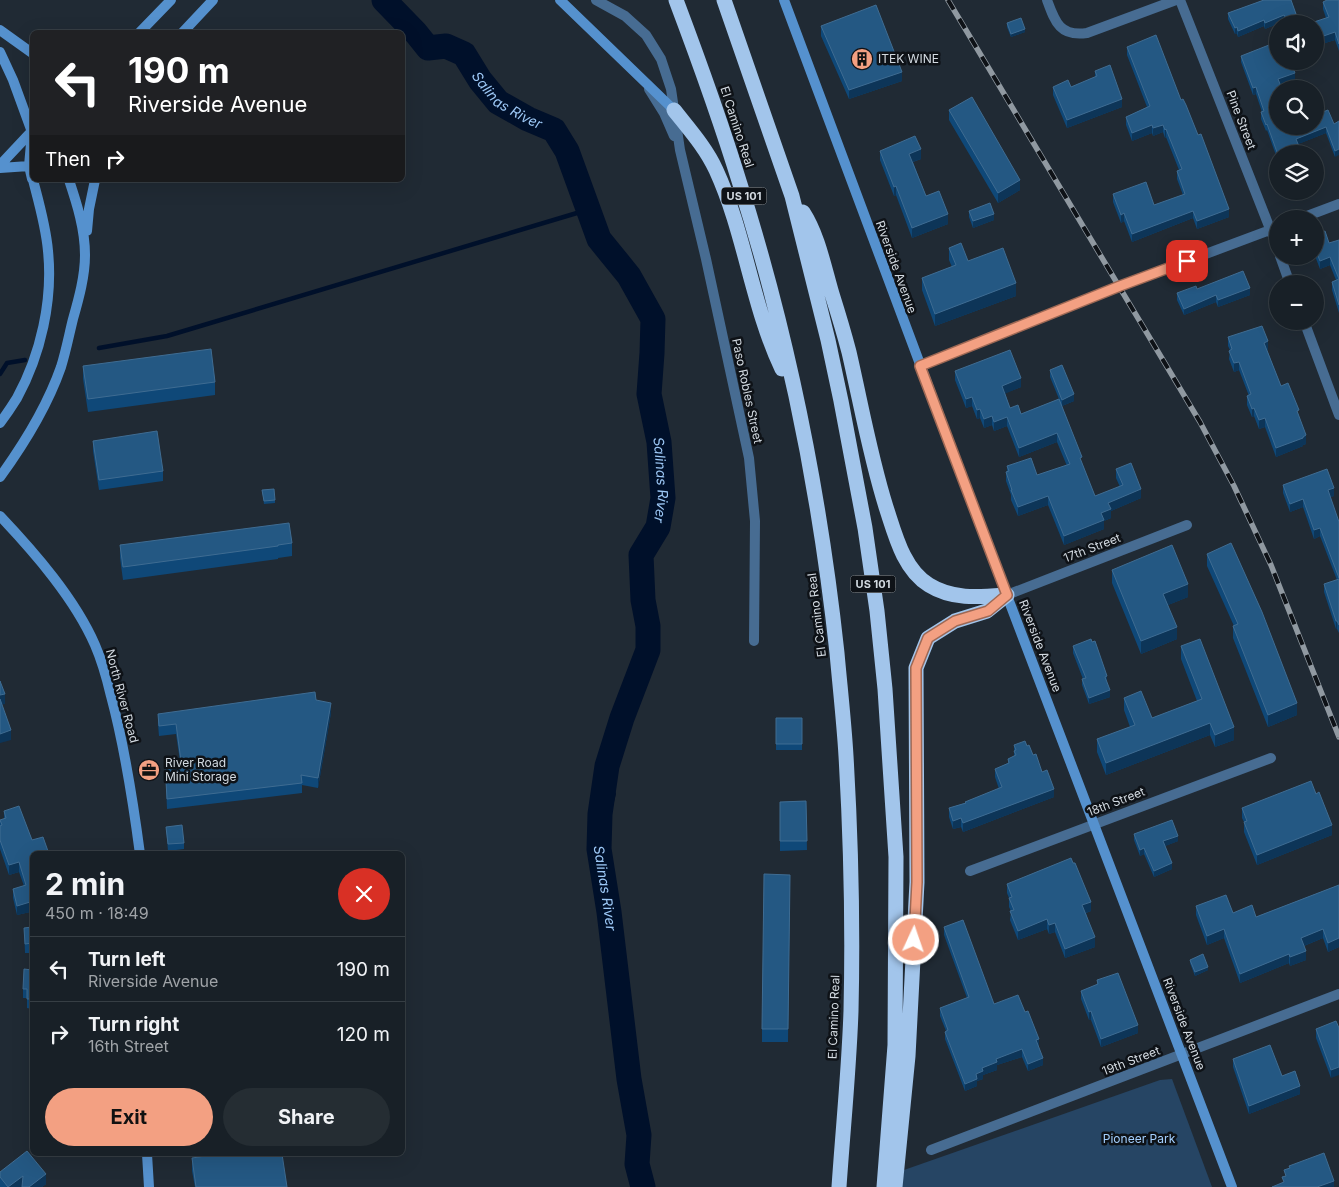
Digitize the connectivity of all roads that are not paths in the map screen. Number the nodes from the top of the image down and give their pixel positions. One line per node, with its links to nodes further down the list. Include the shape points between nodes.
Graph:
1 (171, 0): 12 (main road)
2 (213, 0): 13 (main road)
3 (560, 0): 16 (main road, Paso Robles Street)
4 (596, 0): 17 (street, Paso Robles Street, via 626,16 646,35 661,59)
5 (676, 0): 34 (highway, El Camino Real / US 101, via 741,186)
6 (724, 0): 26 (highway, US 101)
7 (784, 0): 33 (main road, Riverside Avenue)
8 (1047, 0): 9 (street, via 1058,26 1076,35)
9 (1176, 0)
10 (1180, 0): 29 (street, Pine Street)
11 (0, 30): 15 (main road)
12 (142, 30)
13 (185, 30)
14 (0, 52): 18 (main road)
15 (30, 52)
16 (635, 71): 17 (main road, Paso Robles Street); 20 (street, Paso Robles Street, via 654,95)
17 (674, 110): 20 (street, Paso Robles Street); 34 (highway, via 698,140 715,169 747,259 771,346)
18 (30, 127)
19 (30, 134): 22 (main road)
20 (680, 150): 41 (street, Paso Robles Street, via 749,458 755,521)
21 (30, 165): 22 (main road)
22 (0, 166)
23 (34, 182): 36 (main road, via 48,251 44,327 17,398)
24 (70, 182): 31 (main road, via 82,225)
25 (95, 182): 31 (main road)
26 (792, 196): 40 (highway, via 807,219 822,256 849,352 878,483 905,558 928,585 944,592 976,598); 52 (highway, US 101, via 841,400 865,528 885,690 896,856 896,984 895,1045)
27 (1339, 204): 28 (street)
28 (1323, 210)
29 (1269, 216)
30 (1269, 230): 33 (street)
31 (85, 254): 37 (main road, via 82,284 61,367 43,408)
32 (1307, 330): 35 (street)
33 (920, 366): 40 (main road, Riverside Avenue)
34 (796, 397): 51 (highway, El Camino Real / US 101, via 821,530 846,754 852,925 851,1013)
35 (1339, 415)
36 (0, 423)
37 (0, 478)
38 (0, 516): 44 (main road, North River Road, via 54,578 95,645 119,724)
39 (1187, 525): 40 (street, 17th Street)
40 (1007, 595): 43 (main road, Riverside Avenue); 53 (highway, via 988,611 955,621 928,638 916,668 917,882 908,1056)
41 (754, 641)
42 (1271, 758): 43 (street, 18th Street)
43 (1095, 823): 45 (street, 18th Street); 47 (main road, Riverside Avenue)
44 (140, 851)
45 (970, 871)
46 (1339, 994): 47 (street, 19th Street)
47 (1183, 1055): 48 (street, 19th Street); 54 (main road, Riverside Avenue)
48 (931, 1150)
49 (147, 1156): 50 (main road)
50 (149, 1187)
51 (839, 1187)
52 (884, 1187)
53 (895, 1187)
54 (1232, 1187)

